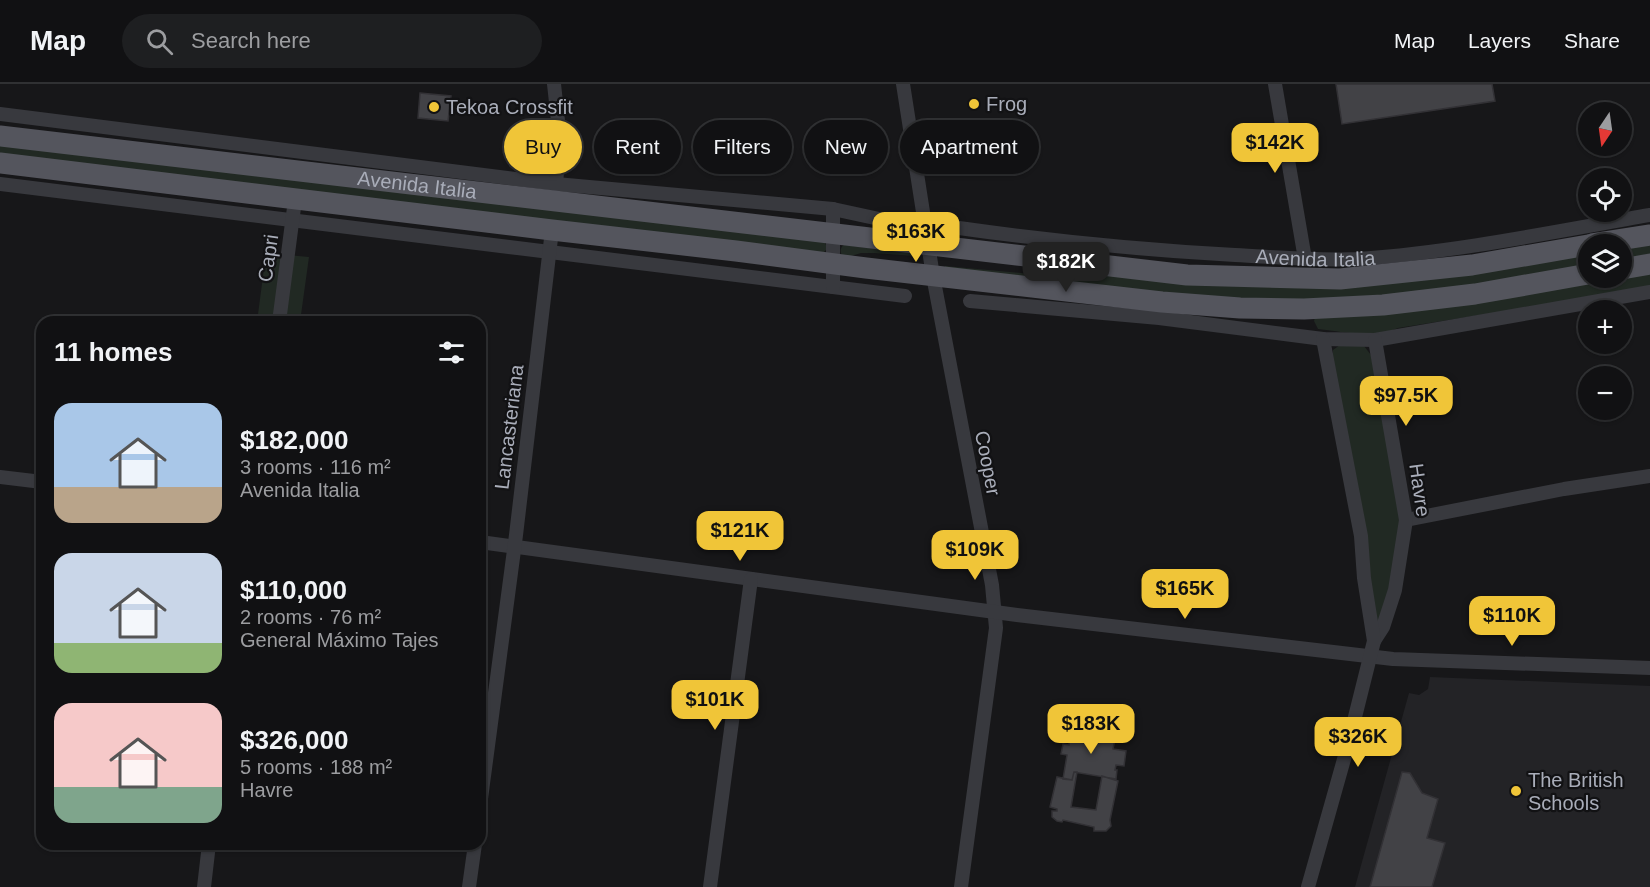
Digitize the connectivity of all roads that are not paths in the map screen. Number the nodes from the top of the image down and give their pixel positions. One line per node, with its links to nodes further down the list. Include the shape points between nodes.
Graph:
1 (554, 84): 8 (street, via 560,139)
2 (903, 84): 23 (street, Cooper)
3 (1275, 84): 28 (street)
4 (0, 114): 8 (street, Avenida Italia)
5 (0, 136): 18 (main road, Avenida Italia)
6 (0, 163): 11 (main road, Avenida Italia)
7 (0, 184): 11 (street, Avenida Italia)
8 (556, 184): 10 (street, Avenida Italia)
9 (363, 207): 11 (main road, Avenida Italia); 14 (street, Avenida Italia); 16 (main road, Avenida Italia)
10 (833, 209): 13 (street, Avenida Italia); 18 (street)
11 (294, 210): 14 (street, Avenida Italia); 47 (street, Capri)
12 (1650, 215): 17 (street, Avenida Italia)
13 (893, 222)
14 (360, 228): 26 (street, Avenida Italia)
15 (959, 228): 24 (street, Avenida Italia)
16 (552, 230): 25 (main road, Avenida Italia); 26 (street, Lancasteriana)
17 (1607, 234)
18 (833, 235): 23 (main road, Avenida Italia); 30 (street)
19 (1650, 235): 20 (main road, Avenida Italia)
20 (1632, 236)
21 (1578, 240): 28 (street, Avenida Italia, via 1357,259)
22 (1578, 243): 29 (main road, Avenida Italia, via 1472,265 1340,279 1187,275)
23 (929, 246): 24 (main road, Avenida Italia); 30 (main road, via 920,258 868,257); 35 (street, Cooper)
24 (1029, 248): 28 (street, Avenida Italia); 29 (main road, Avenida Italia)
25 (736, 251): 27 (main road, Avenida Italia); 34 (street)
26 (550, 252): 34 (street, Avenida Italia); 55 (street, Lancasteriana)
27 (779, 256): 30 (main road, Avenida Italia); 37 (street)
28 (1305, 259)
29 (1058, 261): 35 (main road, via 1014,268 944,261); 39 (street)
30 (833, 264): 33 (main road, Avenida Italia); 38 (street)
31 (1650, 264): 32 (main road)
32 (1632, 267)
33 (866, 268): 35 (main road, Avenida Italia); 40 (street)
34 (735, 275): 37 (street, Avenida Italia)
35 (933, 276): 42 (main road, Avenida Italia); 57 (street, Cooper)
36 (1578, 276): 46 (main road, Avenida Italia, via 1383,305)
37 (778, 280): 38 (street, Avenida Italia)
38 (833, 287): 40 (street, Avenida Italia)
39 (1062, 290): 42 (main road, Avenida Italia); 45 (main road, Avenida Italia)
40 (866, 291): 43 (street, Avenida Italia)
41 (1650, 292): 49 (street, Avenida Italia)
42 (1022, 295): 44 (street, Avenida Italia); 45 (street, Avenida Italia)
43 (905, 296)
44 (970, 301)
45 (1161, 310): 46 (main road, Avenida Italia)
46 (1207, 314): 48 (street, Avenida Italia)
47 (280, 316)
48 (1323, 339): 49 (street, Avenida Italia); 58 (street, Havre, via 1361,536)
49 (1375, 340): 53 (street, Havre)
50 (1650, 476): 53 (street)
51 (0, 477): 52 (street)
52 (36, 481)
53 (1407, 520): 58 (street, Havre, via 1395,590)
54 (486, 543): 55 (street)
55 (514, 546): 56 (street); 61 (street, Lancasteriana)
56 (752, 579): 57 (street); 66 (street)
57 (995, 612): 59 (street); 67 (street, Cooper)
58 (1374, 641): 59 (street, Havre)
59 (1372, 656): 60 (street, via 1459,663); 68 (street, Havre)
60 (1650, 668)
61 (486, 760)
62 (209, 850): 64 (street)
63 (474, 850): 65 (street)
64 (204, 887)
65 (469, 887)
66 (710, 887)
67 (961, 887)
68 (1308, 887)

